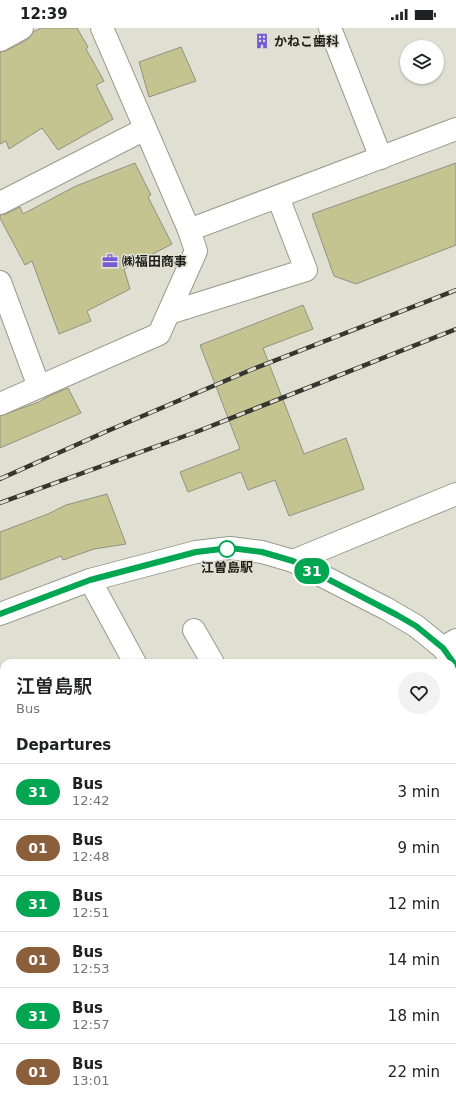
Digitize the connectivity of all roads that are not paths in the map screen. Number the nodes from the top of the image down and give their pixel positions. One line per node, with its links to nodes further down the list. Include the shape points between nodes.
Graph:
1 (22, 28): 4 (street)
2 (102, 28): 5 (street)
3 (330, 28): 7 (street)
4 (0, 40)
5 (145, 129): 9 (street); 10 (street)
6 (456, 129): 7 (street)
7 (380, 158): 8 (street)
8 (278, 197): 10 (street); 12 (street, via 306,270)
9 (0, 203)
10 (189, 230): 12 (street, via 196,251)
11 (0, 282): 13 (street)
12 (168, 313): 13 (street, via 159,334)
13 (39, 386): 14 (street)
14 (0, 404)
15 (456, 494): 16 (street)
16 (293, 561): 17 (street, via 262,552 230,548 196,552); 20 (street)
17 (90, 580): 18 (street); 21 (street)
18 (0, 614)
19 (194, 630): 22 (street)
20 (449, 644): 23 (street)
21 (133, 659)
22 (211, 659)
23 (454, 659)

